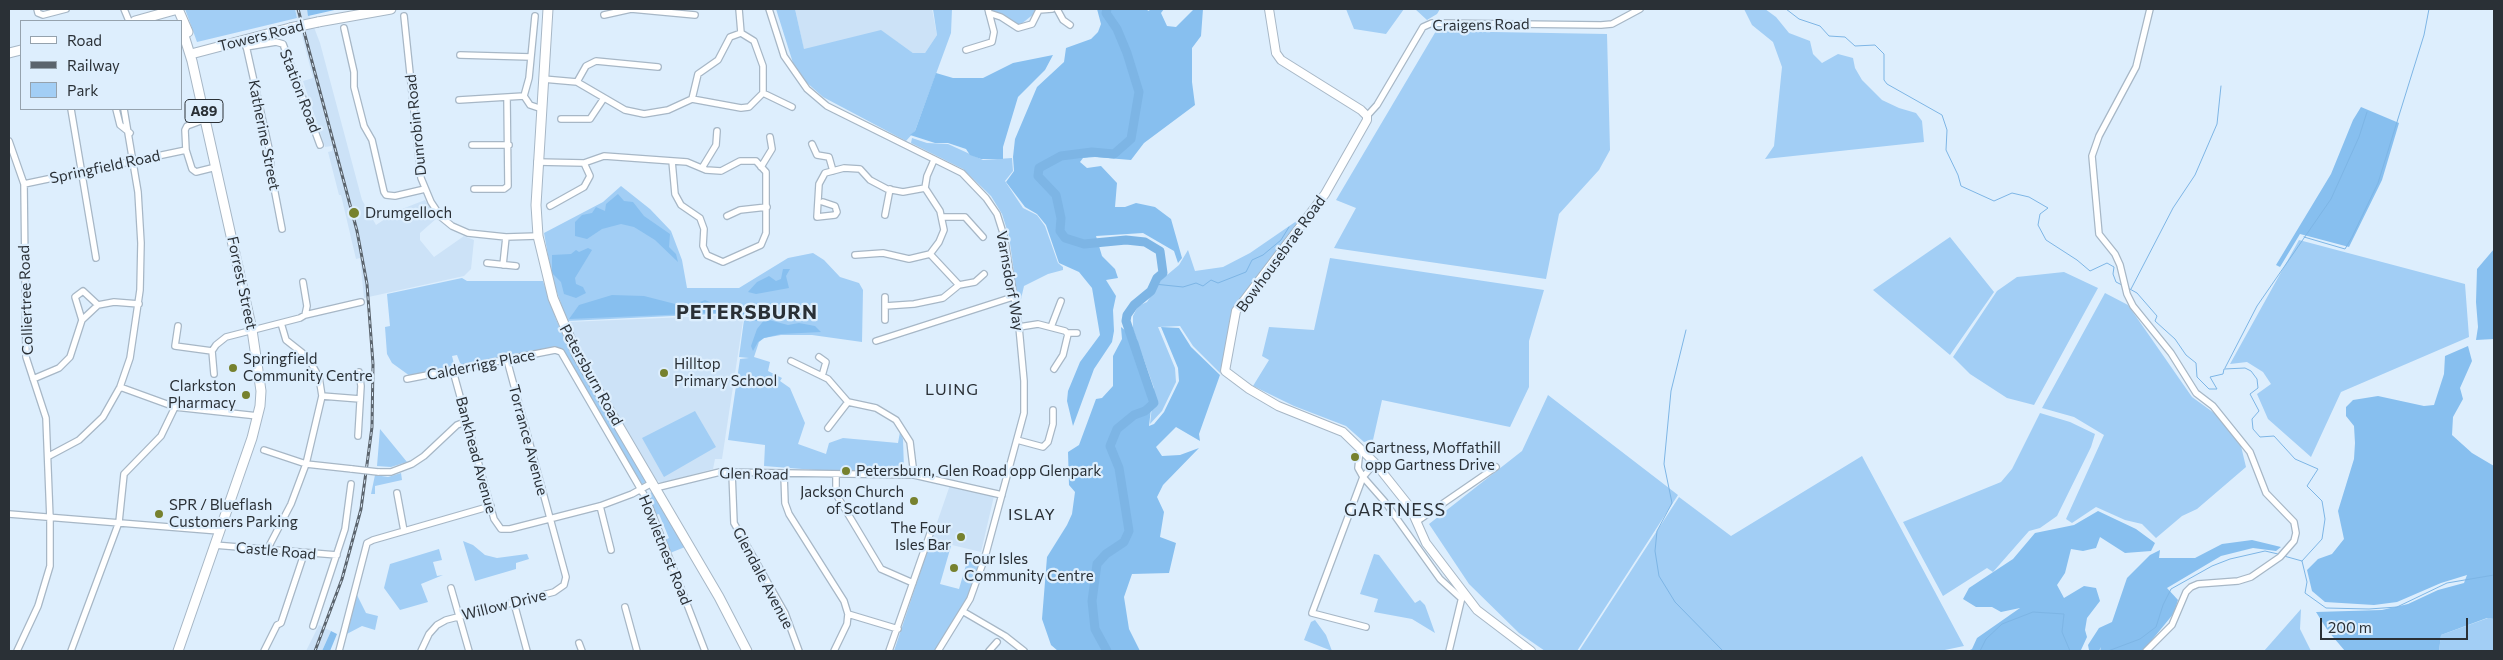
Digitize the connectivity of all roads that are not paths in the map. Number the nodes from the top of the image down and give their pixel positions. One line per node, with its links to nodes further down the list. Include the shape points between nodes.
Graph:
1 (37, 9): 2 (street, via 44,15)
2 (66, 9)
3 (178, 9): 19 (main road); 26 (main road, Forrest Street / A89, via 190,38)
4 (391, 9): 24 (main road, Towers Road, bridge, via 290,28)
5 (548, 9): 32 (main road, Petersburn Road)
6 (739, 9): 23 (street)
7 (770, 9): 57 (street, Varnsdorf Way, via 788,62 799,80 817,98)
8 (1052, 9): 14 (street, via 1039,10 1032,24 1018,28)
9 (1057, 9): 20 (street, via 1062,20)
10 (1269, 9): 45 (street, via 1276,53 1281,60)
11 (1640, 9): 45 (street, Craigens Road, via 1612,24 1601,25 1432,23 1423,27 1377,105)
12 (2150, 9): 198 (street, via 2136,67 2098,136 2092,156 2099,234 2115,254 2133,306 2171,353 2196,393 2213,406 2250,452 2266,493 2294,522 2296,533 2288,550 2251,576 2238,581 2191,587 2172,625)
13 (682, 11): 15 (street); 16 (street, via 630,9)
14 (988, 11): 25 (street, via 994,32 992,42)
15 (695, 14)
16 (604, 15)
17 (404, 16): 69 (street, Dunrobin Road, via 417,150)
18 (535, 16): 28 (street)
19 (139, 20)
20 (1070, 25)
21 (344, 28): 29 (street)
22 (182, 29): 26 (main road, Forrest Street / A89)
23 (741, 33): 34 (street, via 754,41 763,66); 38 (street, via 730,38 718,60 698,74)
24 (245, 44): 26 (main road, Towers Road); 53 (street, Station Road, via 283,44); 78 (street, Katherine Street, via 270,153)
25 (966, 50)
26 (191, 54): 46 (main road, Forrest Street / A89)
27 (460, 55): 28 (street)
28 (531, 56): 35 (street)
29 (351, 57): 30 (street); 69 (street, via 354,88 364,126 372,140 384,192 395,196)
30 (343, 59)
31 (658, 67): 33 (street, via 596,61 586,66)
32 (543, 79): 33 (street); 41 (main road, Petersburn Road)
33 (577, 82): 37 (street)
34 (763, 93): 38 (street, via 749,106 741,108); 40 (street)
35 (524, 96): 36 (street); 41 (street, via 530,105)
36 (506, 98): 39 (street); 55 (street)
37 (604, 98): 38 (street, via 625,110 653,114); 47 (street, via 590,119)
38 (692, 99)
39 (459, 100)
40 (792, 107)
41 (542, 109): 60 (main road, Petersburn Road)
42 (71, 110): 66 (street)
43 (116, 110): 49 (street, via 120,124)
44 (124, 110): 49 (street)
45 (1367, 116): 134 (street, Bowhousebrae Road, via 1365,125 1325,194 1236,311 1225,369 1238,382 1278,406 1344,432)
46 (206, 119): 56 (street, via 187,126); 63 (main road, Forrest Street / A89)
47 (561, 119)
48 (717, 131): 64 (street, via 716,145)
49 (130, 133): 59 (street)
50 (770, 137): 62 (street, via 772,149)
51 (9, 141): 67 (street, Colliertree Road)
52 (812, 144): 65 (street, via 816,155 828,157)
53 (320, 145)
54 (472, 145): 55 (street)
55 (509, 145): 70 (street, via 508,186 504,189)
56 (186, 150): 59 (street, Springfield Road); 63 (street, via 196,172)
57 (934, 160): 68 (street); 92 (street, Varnsdorf Way, via 962,174 997,214 1004,236)
58 (672, 161): 61 (street, via 604,156); 64 (street); 74 (street, via 674,194 681,205 700,218 707,255 723,262 761,245 766,233)
59 (133, 162): 66 (street, Springfield Road); 95 (street, via 141,235)
60 (537, 162): 61 (street); 79 (main road, Petersburn Road)
61 (584, 163): 73 (street, via 590,176 584,187)
62 (761, 166): 64 (street, via 756,160 740,161 721,171); 74 (street, via 766,172)
63 (216, 167): 107 (main road, Forrest Street / A89)
64 (702, 168)
65 (833, 171): 71 (street, via 860,169 870,180); 72 (street, via 825,173 820,184 817,217 833,216 837,212 835,206)
66 (82, 173): 67 (street, Springfield Road); 84 (street)
67 (24, 184): 121 (street, Colliertree Road, via 26,349)
68 (925, 188): 71 (street, via 903,192); 77 (street)
69 (425, 189): 80 (street, Dunrobin Road, via 442,217 460,230)
70 (474, 189)
71 (890, 189): 75 (street)
72 (823, 202)
73 (550, 206)
74 (767, 207): 76 (street, via 740,210)
75 (885, 214)
76 (728, 216)
77 (942, 217): 81 (street, via 965,217); 82 (street, via 944,230)
78 (282, 229)
79 (538, 236): 80 (street, Dunrobin Road); 146 (main road, Petersburn Road, via 553,298 570,342)
80 (506, 237): 86 (street)
81 (983, 237)
82 (930, 254): 83 (street, via 909,259 883,253); 90 (street)
83 (855, 255)
84 (96, 258)
85 (487, 263): 86 (street)
86 (503, 265): 87 (street)
87 (516, 266)
88 (984, 274): 90 (street, via 975,282)
89 (303, 282): 100 (street, via 307,306)
90 (959, 285): 98 (street, via 943,298)
91 (885, 297): 98 (street)
92 (1013, 297): 105 (street, Varnsdorf Way); 110 (street)
93 (1061, 301): 99 (street)
94 (361, 302): 100 (street)
95 (139, 304): 96 (street, via 114,302); 123 (street, via 130,358)
96 (98, 305): 101 (street); 101 (street, via 83,291 75,297)
97 (1050, 305): 99 (street)
98 (885, 306): 102 (street)
99 (1058, 308): 106 (street)
100 (305, 315): 103 (street)
101 (82, 320): 121 (street, via 70,357 59,368)
102 (885, 320)
103 (281, 323): 107 (street); 124 (street, via 286,340 311,363 319,378)
104 (178, 326): 112 (street, via 175,346)
105 (1019, 327): 106 (street, via 1038,324); 133 (street, Varnsdorf Way, via 1024,405)
106 (1051, 327): 108 (street)
107 (252, 330): 112 (street, via 226,338); 129 (main road, Forrest Street / A89, via 261,390)
108 (1067, 333): 109 (street); 116 (street, via 1068,339)
109 (1077, 333)
110 (876, 341)
111 (555, 350): 114 (street, Calderrigg Place); 147 (street, Howletnest Road, via 561,352 567,361)
112 (212, 351): 119 (street)
113 (819, 357): 120 (street, via 826,362)
114 (507, 360): 117 (street, Calderrigg Place); 154 (street, Torrance Avenue)
115 (791, 361): 120 (street)
116 (1054, 370)
117 (453, 371): 122 (street, Calderrigg Place); 130 (street, Bankhead Avenue)
118 (358, 372): 125 (street)
119 (214, 374)
120 (822, 376): 126 (street)
121 (33, 379): 136 (street, Colliertree Road, via 46,418)
122 (407, 379)
123 (120, 387): 127 (street); 136 (street, via 103,417 90,431)
124 (322, 396): 125 (street); 138 (street)
125 (360, 399): 132 (street)
126 (848, 402): 131 (street); 142 (street, via 876,408 896,420 910,442)
127 (175, 408): 129 (street); 155 (street, via 161,436 124,474)
128 (1053, 410): 133 (street, via 1053,424 1048,442 1043,447)
129 (258, 416): 158 (main road, Forrest Street / A89)
130 (467, 421): 138 (street, bridge, via 457,425 424,456 391,472); 150 (street, Bankhead Avenue)
131 (828, 428)
132 (358, 436)
133 (1018, 440): 149 (street, Varnsdorf Way)
134 (1360, 449): 137 (street, Bowhousebrae Road); 144 (street, via 1358,468)
135 (264, 450): 138 (street)
136 (49, 456): 153 (street, Colliertree Road)
137 (1375, 463): 144 (street); 156 (street, Bowhousebrae Road, via 1410,507)
138 (306, 464): 161 (street, via 291,504)
139 (1496, 467): 156 (street)
140 (732, 473): 141 (street, Glen Road); 146 (street, Glen Road, via 708,474); 190 (street, Glendale Avenue, via 734,523 785,614)
141 (784, 474): 143 (street, Glen Road); 171 (street, via 785,503 789,514 844,601)
142 (914, 474): 143 (street, Glen Road); 149 (street, Glen Road)
143 (836, 475): 165 (street, via 836,494 881,568)
144 (1363, 477): 167 (street, via 1440,579); 174 (street, via 1312,613)
145 (351, 484): 164 (street, via 345,530)
146 (653, 486): 147 (street, Bankhead Avenue); 189 (main road, Petersburn Road)
147 (641, 490): 151 (street, Bankhead Avenue); 188 (street, Howletnest Road)
148 (397, 493): 159 (street)
149 (1002, 495): 170 (street, Varnsdorf Way)
150 (490, 506): 154 (street, Bankhead Avenue, via 495,523 505,530); 159 (street)
151 (600, 506): 154 (street, Bankhead Avenue); 162 (street)
152 (9, 514): 153 (street)
153 (50, 519): 155 (street); 178 (street, Colliertree Road, via 50,566 38,606)
154 (551, 519): 168 (street, Willow Drive, via 566,577 564,584 554,592)
155 (119, 522): 158 (street); 179 (street)
156 (1416, 522): 167 (street, Bowhousebrae Road, via 1426,543)
157 (932, 528): 165 (street)
158 (219, 531): 160 (main road, Forrest Street / A89)
159 (404, 531): 182 (street, via 367,543)
160 (214, 545): 161 (street, Castle Road); 180 (main road, Forrest Street / A89)
161 (267, 550): 163 (street, Castle Road)
162 (611, 550)
163 (304, 554): 164 (street, Castle Road); 181 (street, via 281,623)
164 (337, 556): 173 (street)
165 (913, 583): 175 (street)
166 (451, 588): 172 (street)
167 (1462, 596): 196 (street); 197 (street, Bowhousebrae Road)
168 (514, 603): 172 (street, Willow Drive); 185 (street)
169 (633, 611): 187 (street, via 625,610)
170 (964, 612): 193 (street, Varnsdorf Way); 195 (street)
171 (848, 614): 175 (street); 191 (street, via 847,624)
172 (459, 616): 183 (street, Willow Drive, via 437,625); 184 (street)
173 (313, 626)
174 (1366, 627)
175 (898, 629): 192 (street)
176 (997, 642): 194 (street)
177 (579, 643): 186 (street)
178 (18, 651)
179 (71, 651)
180 (178, 651)
181 (264, 651)
182 (339, 651)
183 (421, 651)
184 (469, 651)
185 (527, 651)
186 (582, 651)
187 (636, 651)
188 (705, 651)
189 (747, 651)
190 (799, 651)
191 (834, 651)
192 (889, 651)
193 (938, 651)
194 (989, 651)
195 (1024, 651)
196 (1449, 651)
197 (1531, 651)
198 (2146, 651)

